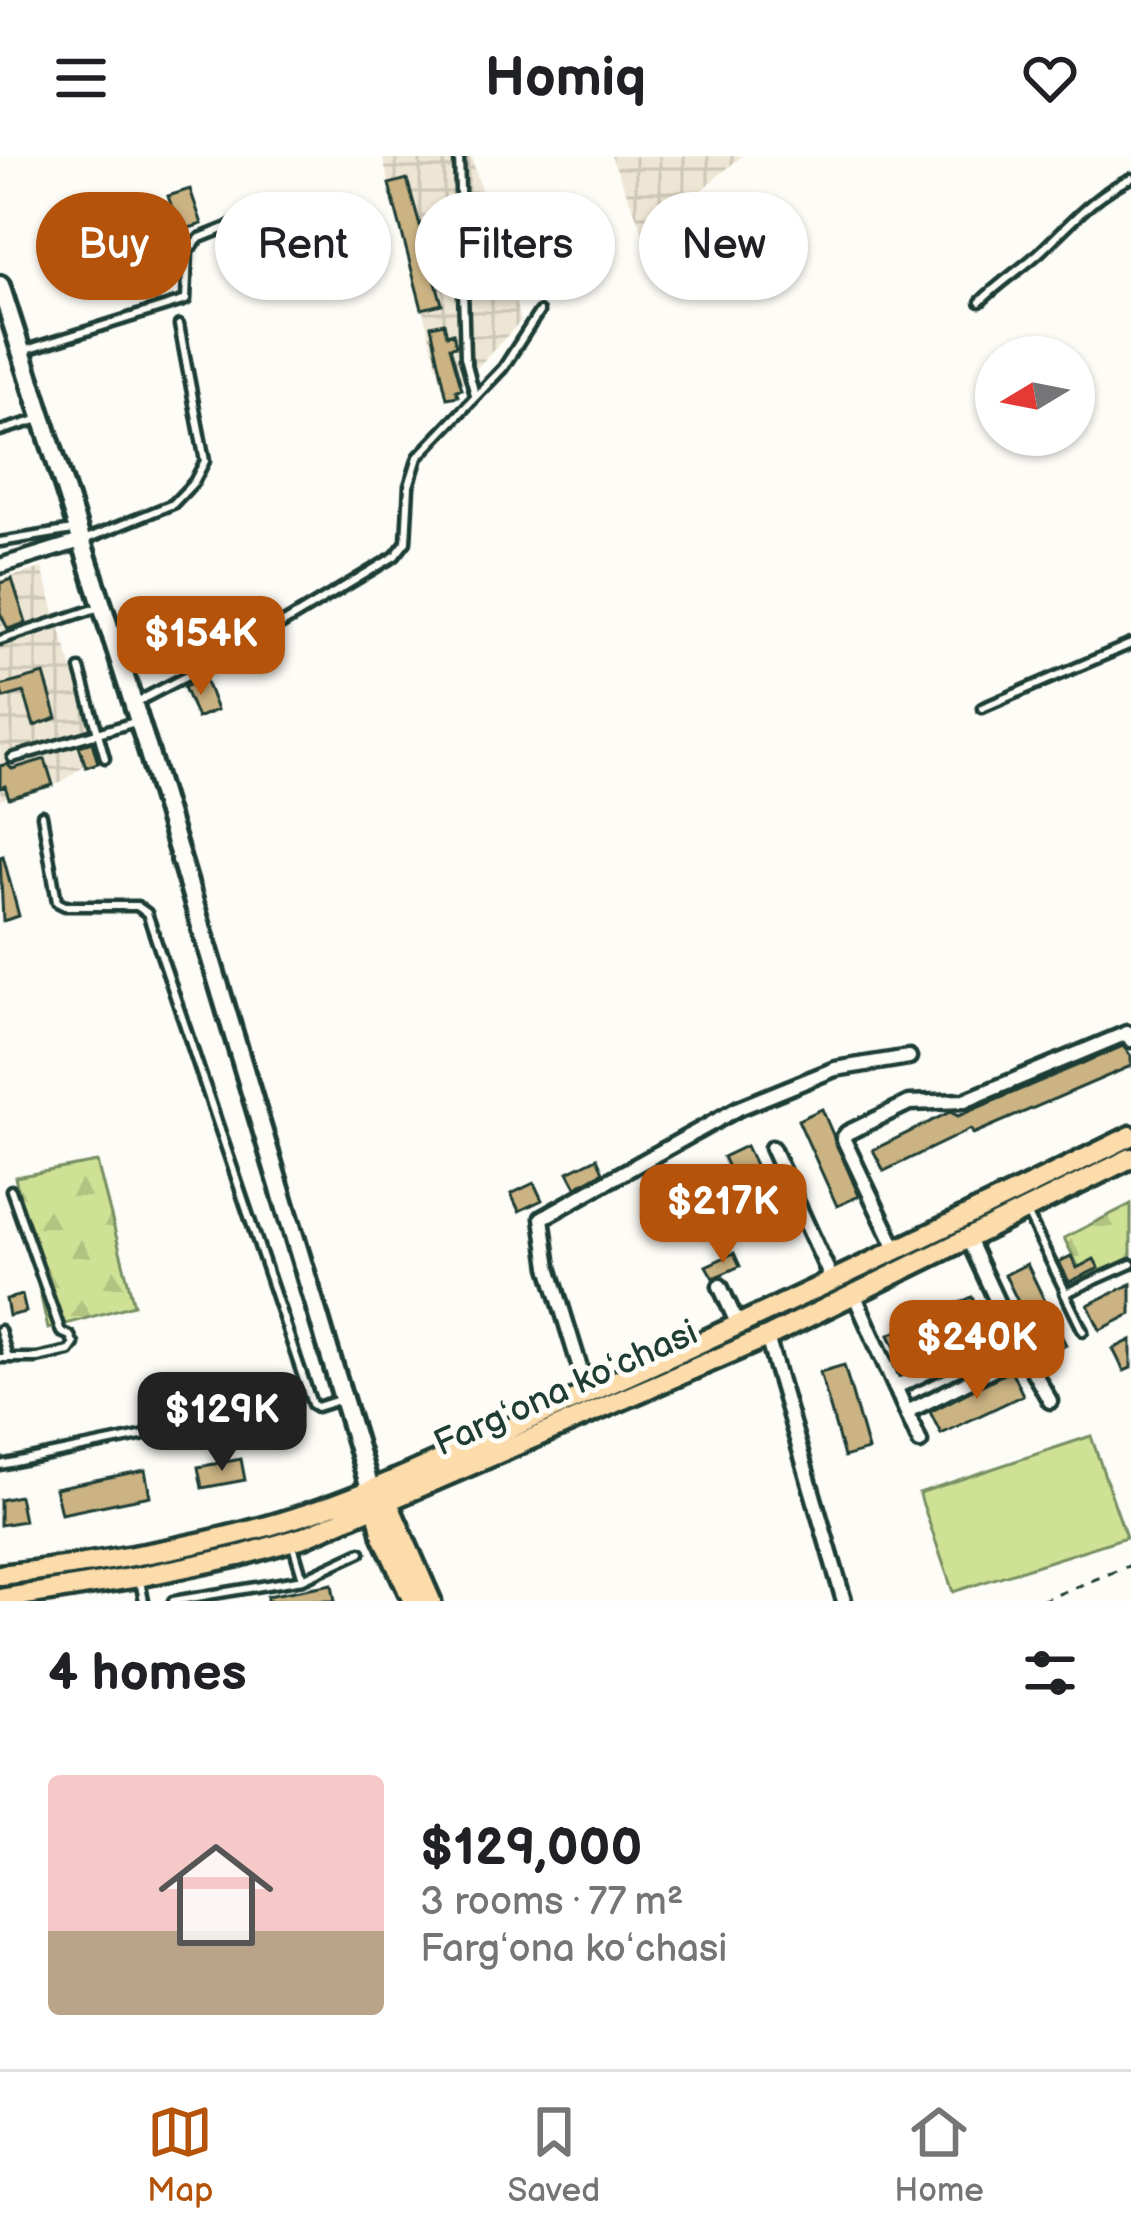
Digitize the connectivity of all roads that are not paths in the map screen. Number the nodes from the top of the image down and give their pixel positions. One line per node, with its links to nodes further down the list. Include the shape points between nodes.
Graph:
1 (459, 156): 10 (lane, via 465,357)
2 (1131, 178): 5 (lane, via 1070,220)
3 (215, 232): 9 (lane, via 188,251 186,300)
4 (0, 285): 6 (main road)
5 (980, 302)
6 (3, 308): 9 (main road)
7 (539, 312): 10 (lane)
8 (179, 325): 13 (lane, via 205,461 173,504)
9 (21, 351): 11 (main road)
10 (475, 395): 21 (lane, via 418,457 406,542 395,556)
11 (43, 418): 12 (lane); 13 (main road)
12 (0, 431)
13 (82, 535): 14 (lane); 15 (street); 16 (main road)
14 (0, 542)
15 (0, 566)
16 (104, 606): 17 (lane); 21 (main road)
17 (0, 640)
18 (1131, 644): 20 (lane)
19 (80, 668): 22 (lane)
20 (982, 708)
21 (137, 712): 22 (lane); 49 (main road)
22 (98, 734): 23 (lane); 24 (lane)
23 (12, 758)
24 (105, 758)
25 (42, 815): 49 (lane, via 57,902 147,913 312,1404)
26 (1131, 1040): 34 (street, via 1127,1033 964,1101 897,1106 847,1133)
27 (909, 1057): 48 (street, via 835,1069 739,1108 542,1218)
28 (1131, 1136): 34 (main road, Fargʻona koʻchasi)
29 (772, 1148): 36 (street)
30 (1131, 1158): 32 (main road, Fargʻona koʻchasi)
31 (10, 1190): 45 (lane, via 62,1332 74,1344 38,1358)
32 (1025, 1210): 33 (main road, Fargʻona koʻchasi); 38 (lane)
33 (968, 1238): 39 (main road, Fargʻona koʻchasi); 43 (street)
34 (897, 1251): 36 (main road, Fargʻona koʻchasi)
35 (1131, 1264): 38 (lane)
36 (833, 1282): 40 (main road, Fargʻona koʻchasi)
37 (720, 1286): 40 (street)
38 (1064, 1292): 42 (lane)
39 (854, 1294): 44 (main road, Fargʻona koʻchasi); 47 (street)
40 (739, 1327): 48 (main road, Fargʻona koʻchasi)
41 (0, 1330): 45 (lane)
42 (1083, 1331)
43 (1011, 1332): 47 (street); 50 (street)
44 (767, 1337): 55 (main road, Fargʻona koʻchasi); 67 (street)
45 (4, 1358)
46 (1000, 1366): 51 (street)
47 (894, 1384): 51 (street)
48 (588, 1394): 55 (main road, Fargʻona koʻchasi)
49 (344, 1399): 55 (main road)
50 (1050, 1401)
51 (907, 1412): 53 (street)
52 (155, 1433): 54 (lane)
53 (920, 1442)
54 (0, 1465)
55 (379, 1496): 56 (main road, Fargʻona koʻchasi); 58 (main road, Fargʻona koʻchasi, via 232,1535); 65 (main road, via 383,1536); 66 (main road)
56 (292, 1542): 59 (main road, Fargʻona koʻchasi); 60 (lane)
57 (362, 1552): 60 (lane)
58 (0, 1575)
59 (139, 1576): 61 (main road, Fargʻona koʻchasi); 63 (lane)
60 (303, 1579): 64 (lane)
61 (26, 1598): 62 (main road, Fargʻona koʻchasi)
62 (0, 1599)
63 (144, 1601)
64 (173, 1601)
65 (412, 1601)
66 (431, 1601)
67 (844, 1601)

